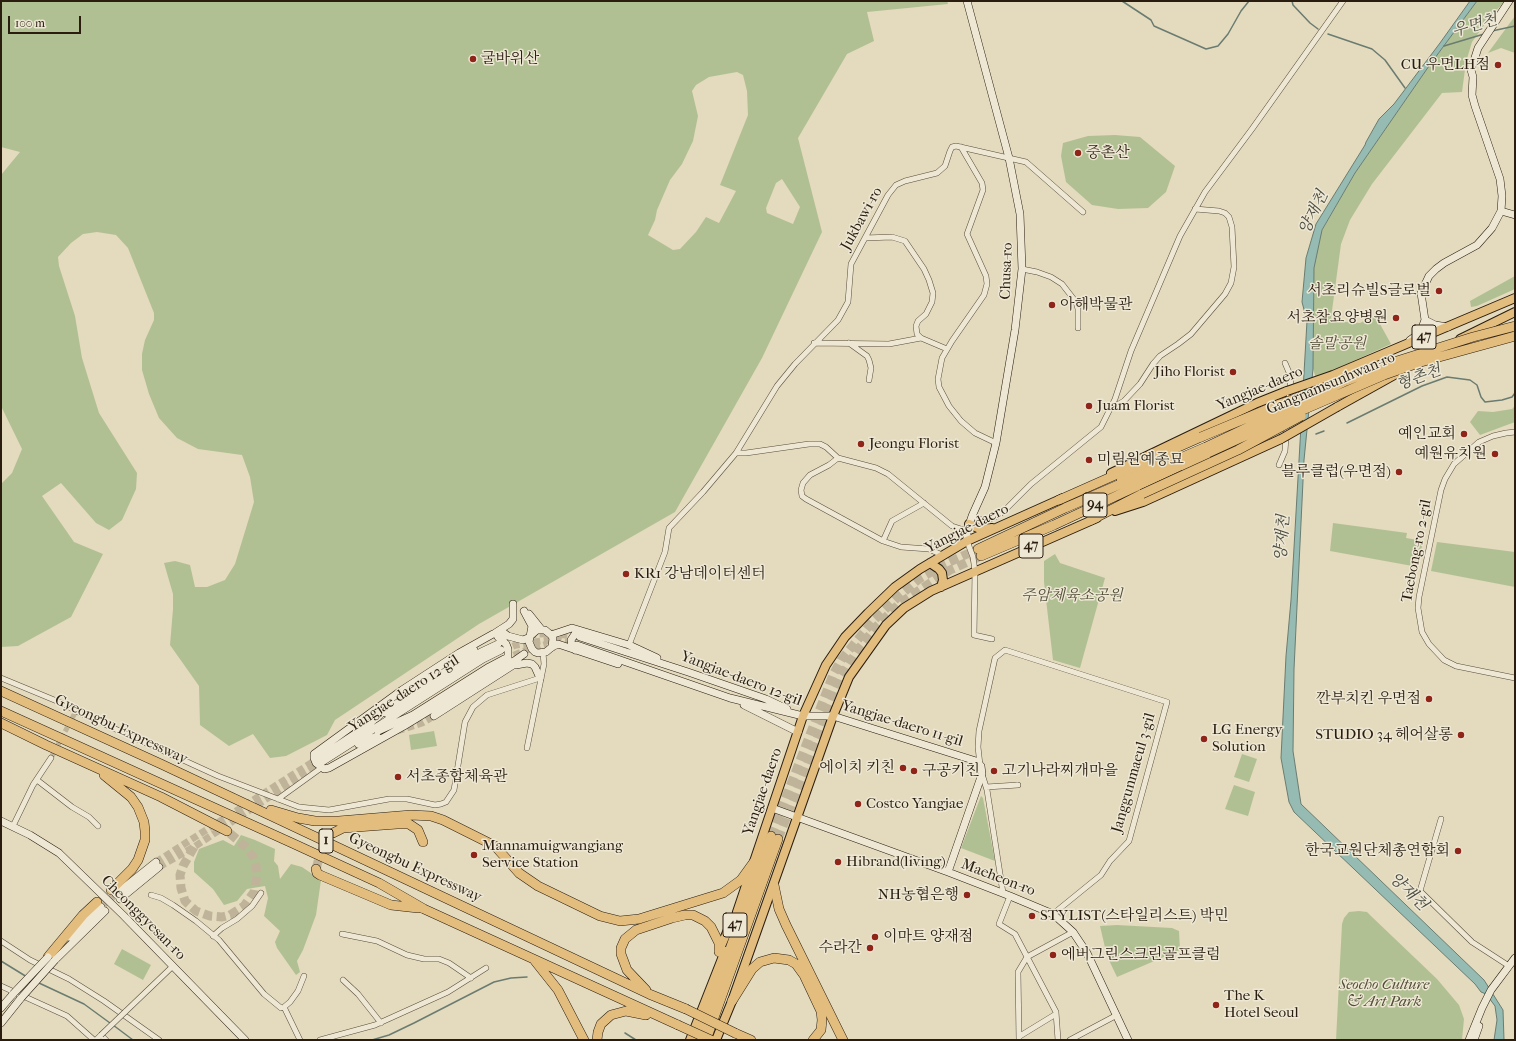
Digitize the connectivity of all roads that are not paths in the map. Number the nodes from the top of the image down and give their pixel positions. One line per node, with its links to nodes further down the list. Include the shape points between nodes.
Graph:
1 (967, 1): 7 (main road, Chusa-ro)
2 (1343, 1): 8 (street)
3 (1509, 1): 5 (main road)
4 (1515, 1): 5 (main road)
5 (1498, 20): 9 (main road, via 1480,48 1471,70 1475,106 1500,179)
6 (961, 147): 7 (street); 12 (street, Jukbawi-ro, via 952,147 945,166 937,173 896,185 888,194); 25 (street, via 982,183 983,190 967,234 986,276 987,284 984,295)
7 (1009, 158): 10 (street, via 1026,162); 13 (main road, Chusa-ro, via 1020,214)
8 (1195, 209): 30 (street, via 1180,236 1134,344); 30 (street, via 1219,211 1229,217 1234,261 1232,283 1191,334 1160,356 1124,401)
9 (1501, 211): 11 (main road); 16 (main road, via 1492,228 1477,245 1436,268 1430,276 1420,293)
10 (1083, 212)
11 (1515, 215)
12 (864, 238): 21 (street, via 892,237 905,241 924,269 933,292 932,302 916,326 917,334); 22 (street, Jukbawi-ro, via 851,264 848,302 838,320)
13 (1022, 269): 19 (street, via 1051,277 1062,284 1076,302); 33 (main road, Chusa-ro, via 1015,330)
14 (1515, 298): 17 (main road, Yangjae-daero / 47)
15 (1515, 312): 31 (main road, 47, bridge, via 1470,333)
16 (1425, 320): 17 (main road, via 1435,325); 24 (main road, via 1420,333)
17 (1448, 326): 24 (main road, Yangjae-daero / 47)
18 (1515, 326): 28 (highway, Gangnamsunhwan-ro / 94, bridge, via 1435,348)
19 (1078, 328)
20 (1515, 336): 29 (highway, Gangnamsunhwan-ro / 94, bridge, via 1421,362)
21 (921, 338): 23 (street, via 889,344); 25 (street)
22 (814, 343): 23 (street); 35 (street, Jukbawi-ro, via 777,386)
23 (849, 343): 27 (street, via 869,360)
24 (1402, 346): 39 (main road, Yangjae-daero / 47, bridge, via 1257,403 1129,463)
25 (948, 349): 33 (street, via 942,358 938,379 949,406 975,432)
26 (1285, 363): 37 (street, via 1291,377 1285,451)
27 (870, 380)
28 (1346, 381): 34 (highway, Gangnamsunhwan-ro / 94, bridge); 39 (highway, bridge, via 1280,404 1201,437)
29 (1351, 389): 34 (highway, Gangnamsunhwan-ro / 94, bridge); 40 (highway, bridge, via 1244,447)
30 (1111, 408): 41 (street, via 1100,427 1031,484 1004,511 988,520)
31 (1325, 413): 40 (main road, 47, bridge, via 1282,439 1144,502); 42 (main road, bridge, via 1233,447)
32 (1515, 432): 68 (street, Taebong-ro 2-gil, via 1506,432 1479,442 1454,464 1445,479 1418,608 1422,632 1444,660 1456,666)
33 (996, 442): 41 (main road, Chusa-ro, via 985,487)
34 (1207, 450): 39 (highway, Gangnamsunhwan-ro); 42 (highway, Yangjae-daero / 94)
35 (736, 453): 36 (street, via 820,444); 57 (street, Jukbawi-ro, via 669,528 665,552)
36 (838, 458): 38 (street, via 876,468 888,474); 44 (street, via 810,475 803,483 802,496)
37 (1279, 466)
38 (924, 503): 41 (street, via 952,526); 44 (street, via 892,521)
39 (1062, 504): 42 (highway, Yangjae-daero / 94, via 979,552); 43 (main road, Yangjae-daero / 47)
40 (1091, 520): 48 (main road, 47)
41 (969, 524): 43 (main road, via 980,529); 45 (main road, Chusa-ro)
42 (1054, 524)
43 (1006, 525): 45 (main road, Yangjae-daero / 47)
44 (883, 541): 46 (street, via 900,546 929,549)
45 (967, 541): 46 (main road, Yangjae-daero / 47); 48 (street)
46 (942, 555): 47 (main road, Yangjae-daero / 47)
47 (930, 563): 49 (main road, via 942,573); 73 (main road, Yangjae-daero / 47, via 895,587 845,637 826,665)
48 (975, 571): 49 (main road, 47); 55 (street, via 974,635)
49 (941, 587): 74 (main road, 47, via 904,608 886,625 849,677)
50 (513, 604): 56 (main road, via 513,618)
51 (541, 629): 53 (main road); 53 (main road, via 531,615 524,611 532,626); 54 (main road)
52 (580, 634): 54 (main road, via 572,628); 57 (main road); 59 (main road, via 575,634 571,640 572,646); 65 (main road, Yangjae-daero 12-gil)
53 (531, 635): 56 (main road, via 522,640 508,636); 60 (main road, via 529,642)
54 (551, 635): 58 (main road)
55 (992, 639)
56 (498, 642): 63 (main road, via 506,644 508,649 508,660); 82 (main road, via 362,730); 82 (main road, Yangjae-daero 12-gil, via 483,659); 82 (main road, via 459,653 402,690 314,754 316,763)
57 (629, 645): 65 (main road)
58 (552, 646): 59 (main road, Yangjae-daero 12-gil, via 558,644); 61 (main road)
59 (576, 647): 70 (main road, Yangjae-daero 12-gil)
60 (535, 652): 61 (main road); 62 (main road)
61 (543, 653): 67 (street, via 544,664)
62 (524, 654): 63 (main road, via 514,661); 64 (main road)
63 (504, 662): 78 (main road, via 489,667 413,715 382,729); 82 (main road, via 404,726 329,768 324,769)
64 (516, 665): 67 (main road, via 532,664); 72 (main road)
65 (688, 672): 73 (main road, Yangjae-daero 12-gil, via 766,699)
66 (1, 678): 88 (street, via 64,704 218,776)
67 (540, 678): 79 (street); 88 (street, via 487,695 473,707 465,722 454,790 441,804 407,799 319,810 299,807)
68 (1515, 678)
69 (1, 691): 89 (highway, Gyeongbu Expressway / 1)
70 (730, 698): 73 (main road, Yangjae-daero 12-gil); 76 (main road)
71 (1, 711): 109 (highway, Gyeongbu Expressway / 1, via 371,880)
72 (434, 716)
73 (804, 716): 74 (main road, Yangjae-daero 11-gil); 76 (main road, Yangjae-daero / 47)
74 (833, 716): 83 (main road, Yangjae-daero 11-gil, via 971,759); 91 (main road, 47)
75 (1, 723): 80 (highway)
76 (798, 732): 90 (main road, Yangjae-daero / 47)
77 (377, 736): 78 (main road)
78 (358, 744): 82 (main road)
79 (527, 748)
80 (62, 753): 96 (highway, via 161,798); 105 (highway, via 102,774 131,796 144,822 145,840 138,860)
81 (51, 758): 85 (street)
82 (321, 763): 88 (street)
83 (980, 765): 84 (main road); 111 (street, Janggunmaeul 3-gil, via 979,731 994,658 1005,650 1167,702 1129,841 1110,860 1101,875)
84 (982, 774): 87 (street); 102 (main road)
85 (37, 780): 94 (street); 95 (street)
86 (1018, 785): 87 (street)
87 (986, 787): 106 (street)
88 (278, 799)
89 (240, 801): 99 (highway, via 308,820 339,821 431,816 495,846 519,873 538,886 600,916 620,921 639,919 719,895 738,883); 129 (highway, Gyeongbu Expressway / 1)
90 (772, 808): 91 (main road, Maeheon-ro); 99 (main road, Yangjae-daero / 47)
91 (798, 817): 102 (main road, Maeheon-ro); 103 (main road, 47)
92 (1441, 819): 123 (street, via 1420,891 1472,942)
93 (1, 821): 94 (main road, Cheonggyesan-ro)
94 (13, 826): 121 (main road, Cheonggyesan-ro, via 58,853)
95 (98, 826)
96 (227, 832)
97 (333, 833): 98 (highway, via 343,828 409,824 418,830)
98 (423, 842)
99 (754, 862): 110 (main road, Yangjae-daero / 47)
100 (158, 864): 105 (main road)
101 (316, 869): 109 (highway, via 320,875 391,905)
102 (948, 872): 106 (main road, Maeheon-ro)
103 (774, 885): 130 (main road, 47); 157 (highway, via 779,909 786,925)
104 (261, 893): 114 (street, via 252,906)
105 (116, 894)
106 (1006, 894): 111 (main road, Maeheon-ro); 117 (street, via 999,924 1015,934)
107 (151, 895): 114 (street, via 161,898 196,921)
108 (101, 907): 118 (main road); 118 (highway, via 83,915)
109 (424, 909): 119 (highway, Gyeongbu Expressway / 1)
110 (737, 912): 116 (main road); 150 (main road, Yangjae-daero / 47, via 736,924)
111 (1053, 914): 112 (main road, Maeheon-ro)
112 (1073, 932): 117 (street); 134 (main road, Maeheon-ro, via 1087,953)
113 (342, 934): 126 (street, via 377,941 407,955 439,959)
114 (213, 936): 131 (street, via 264,994 273,1003)
115 (1, 941): 143 (street, via 30,960 69,979)
116 (719, 952): 129 (highway, via 719,943 711,928 705,921 693,915 680,916 636,930 628,936 621,948 622,957 627,970); 149 (main road)
117 (1027, 957): 133 (street); 139 (street, via 1018,972)
118 (52, 958): 132 (main road, bridge); 136 (main road, bridge)
119 (533, 958): 135 (highway, Gyeongbu Expressway / 1); 147 (highway, via 558,990)
120 (1515, 958): 123 (main road)
121 (173, 966): 138 (street, bridge); 144 (main road, Cheonggyesan-ro)
122 (486, 968): 126 (street)
123 (1512, 968): 125 (main road)
124 (304, 976): 131 (street, via 298,991)
125 (1501, 977): 160 (main road, via 1482,1008); 161 (main road)
126 (471, 978): 137 (street, via 448,992)
127 (343, 980): 137 (street)
128 (1, 986): 141 (street, via 68,1016)
129 (650, 994): 155 (highway, Gyeongbu Expressway / 1, bridge)
130 (732, 1000): 154 (main road, 47); 156 (highway, via 752,969 760,962 774,958 788,960 804,975 821,1012 821,1030)
131 (284, 1007): 145 (street)
132 (1, 1008)
133 (1056, 1014): 139 (street); 158 (street)
134 (1117, 1015): 140 (street); 159 (main road, Maeheon-ro)
135 (666, 1020): 148 (highway, via 626,1011 617,1013 607,1017 603,1022); 153 (highway, Gyeongbu Expressway / 1, bridge)
136 (1, 1022)
137 (381, 1023): 146 (street)
138 (101, 1035): 141 (street); 142 (street)
139 (1019, 1038)
140 (1074, 1039)
141 (95, 1040)
142 (106, 1040)
143 (159, 1040)
144 (245, 1040)
145 (300, 1040)
146 (320, 1040)
147 (584, 1040)
148 (597, 1040)
149 (684, 1040)
150 (690, 1040)
151 (697, 1040): 152 (highway, Yangjae-daero, via 775,837)
152 (706, 1040)
153 (711, 1040)
154 (716, 1040)
155 (750, 1040)
156 (813, 1040)
157 (843, 1040)
158 (1058, 1040)
159 (1128, 1040)
160 (1469, 1040)
161 (1474, 1040)

